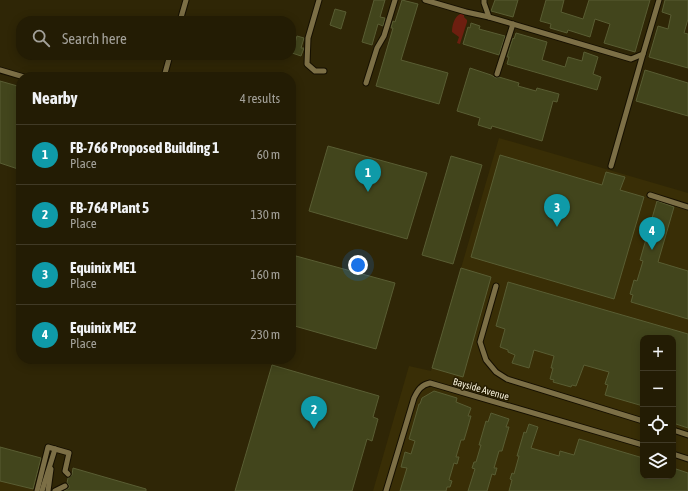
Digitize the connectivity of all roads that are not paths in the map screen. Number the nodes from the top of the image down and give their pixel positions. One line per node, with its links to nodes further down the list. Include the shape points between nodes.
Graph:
1 (186, 0): 7 (lane)
2 (319, 0): 13 (lane, via 308,38 308,64 315,71)
3 (395, 0): 17 (lane)
4 (424, 0): 8 (lane)
5 (484, 0): 8 (lane)
6 (659, 0): 10 (lane)
7 (181, 16)
8 (489, 17): 9 (lane)
9 (513, 24): 10 (lane, via 631,59); 15 (lane)
10 (643, 54): 18 (lane)
11 (169, 60): 14 (lane)
12 (0, 70): 16 (lane)
13 (324, 71)
14 (165, 72)
15 (497, 74)
16 (16, 75)
17 (366, 83)
18 (612, 166)
19 (650, 195): 20 (lane)
20 (688, 207)
21 (496, 286): 22 (lane, via 480,342 486,360 496,372 506,379)
22 (640, 420)
23 (676, 431): 24 (lane)
24 (688, 435)
25 (640, 444): 36 (lane, Bayside Avenue, via 430,383 425,384 414,398)
26 (55, 449): 29 (lane); 30 (lane, via 69,453 65,468); 32 (lane, via 48,447)
27 (676, 455): 28 (lane)
28 (688, 458)
29 (50, 467): 33 (lane); 34 (lane)
30 (68, 474)
31 (65, 486): 35 (lane)
32 (37, 491)
33 (42, 491)
34 (48, 491)
35 (55, 491)
36 (386, 491)

